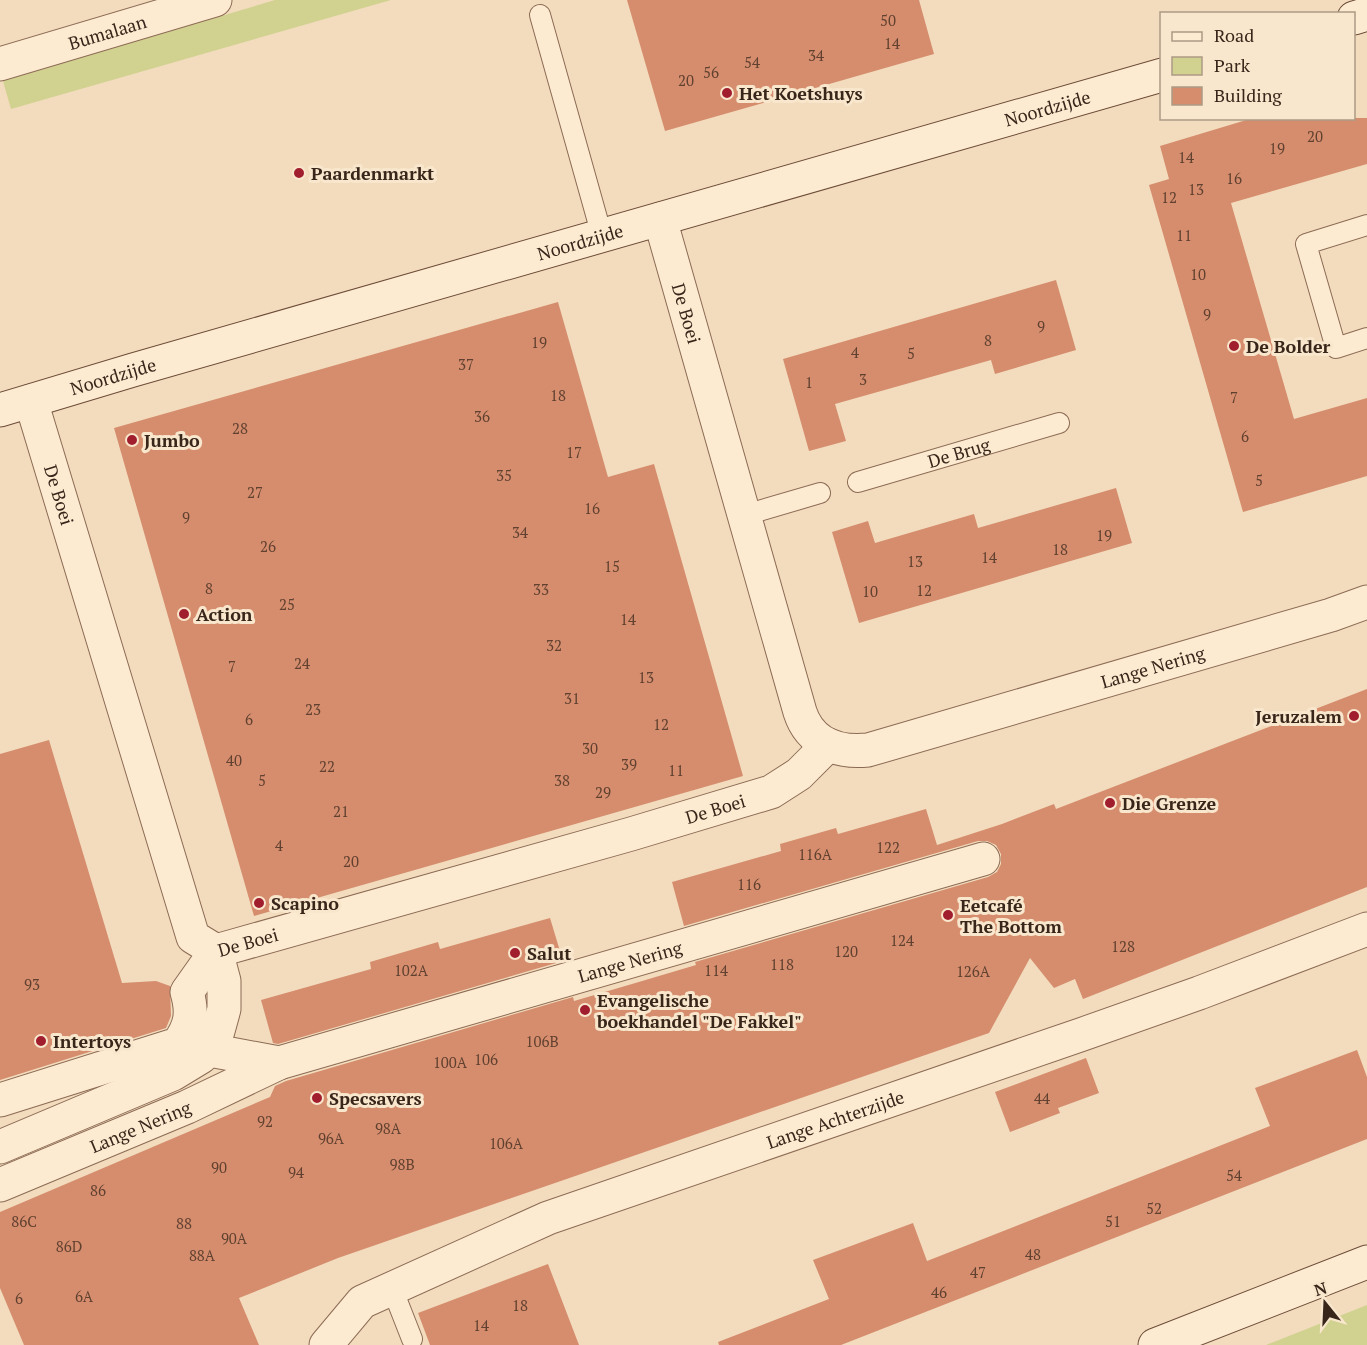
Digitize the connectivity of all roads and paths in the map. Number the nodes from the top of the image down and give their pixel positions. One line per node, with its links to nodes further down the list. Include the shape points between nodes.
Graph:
1 (215, 0): 3 (street, Bumalaan)
2 (540, 15): 7 (lane)
3 (0, 64)
4 (1160, 75): 5 (street, Noordzijde)
5 (660, 219): 7 (street, Noordzijde); 14 (street, De Boei)
6 (1367, 225): 8 (lane, via 1306,244 1336,348)
7 (602, 236): 9 (street, Noordzijde)
8 (1367, 338)
9 (31, 401): 10 (street, Noordzijde); 19 (street, De Boei, via 193,937)
10 (0, 410)
11 (1059, 423): 12 (lane, De Brug)
12 (858, 482)
13 (820, 493): 14 (lane)
14 (745, 515): 16 (street, De Boei, via 802,719)
15 (1367, 602): 16 (street, Lange Nering, via 868,750 846,751)
16 (828, 745): 19 (street, De Boei, via 799,774 771,792)
17 (983, 859): 21 (street, Lange Nering)
18 (1367, 929): 26 (street, Lange Achterzijde, via 1189,997 548,1218)
19 (216, 951): 20 (street, Lange Nering, via 187,992 191,1008 185,1034); 20 (street, Lange Nering, via 225,988 224,1009 218,1031)
20 (192, 1047): 21 (street, Lange Nering); 22 (street, Lange Nering); 23 (street, Lange Nering, via 201,1057 173,1074)
21 (279, 1063): 24 (street, Lange Nering, via 188,1107)
22 (0, 1100)
23 (0, 1147)
24 (0, 1185)
25 (1367, 1262): 29 (street)
26 (392, 1288): 27 (lane); 28 (street, Lange Achterzijde, via 362,1302)
27 (412, 1339)
28 (326, 1345)
29 (1155, 1345)

